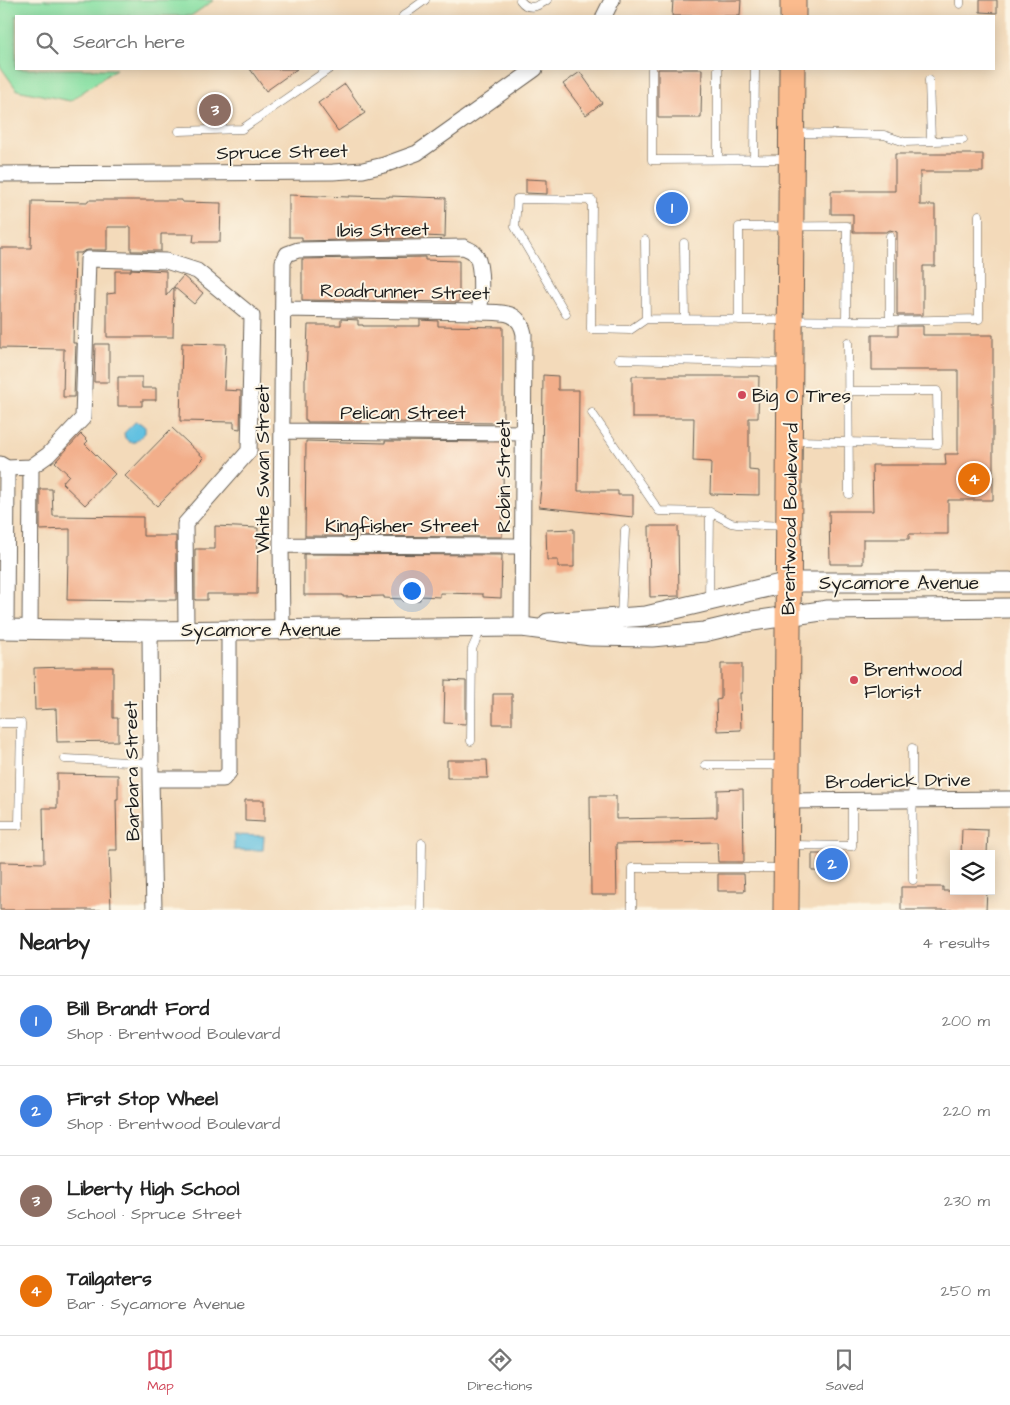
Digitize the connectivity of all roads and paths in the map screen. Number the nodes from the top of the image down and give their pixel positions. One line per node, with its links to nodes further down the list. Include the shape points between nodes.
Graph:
1 (426, 0): 6 (lane)
2 (520, 0): 3 (lane, via 529,7 537,7)
3 (547, 0)
4 (612, 0): 7 (street)
5 (793, 0): 8 (main road)
6 (404, 15)
7 (605, 15)
8 (792, 15)
9 (328, 70): 16 (lane, via 242,129)
10 (534, 70): 23 (street, Spruce Street, via 417,152 363,170)
11 (652, 70): 20 (lane, via 652,160)
12 (718, 70): 20 (lane)
13 (755, 70): 21 (lane)
14 (792, 70): 17 (main road, Brentwood Boulevard)
15 (929, 80): 19 (lane)
16 (179, 131)
17 (792, 133): 19 (lane, via 884,135 904,142); 22 (main road, Brentwood Boulevard)
18 (963, 140): 19 (lane)
19 (931, 141)
20 (718, 159): 21 (lane)
21 (754, 159): 22 (lane)
22 (792, 159): 25 (main road, Brentwood Boulevard)
23 (0, 174)
24 (979, 215): 37 (lane, via 979,319)
25 (791, 226): 34 (lane, via 739,227); 35 (main road, Brentwood Boulevard); 36 (lane, via 847,226)
26 (890, 236): 37 (lane)
27 (646, 240): 32 (lane)
28 (684, 243): 33 (lane)
29 (283, 309): 30 (street, Roadrunner Street); 30 (street, Ibis Street, via 283,262 287,254 298,250 464,248 478,258); 44 (street, White Swan Street)
30 (480, 312): 38 (street, Roadrunner Street, via 511,314)
31 (566, 314): 32 (lane, via 515,227 517,199 592,200 591,329 630,330)
32 (646, 319): 33 (lane)
33 (685, 319): 34 (lane)
34 (739, 320): 35 (lane)
35 (791, 320): 36 (lane); 41 (main road, Brentwood Boulevard)
36 (846, 320): 37 (lane)
37 (890, 320)
38 (522, 324): 45 (street, Robin Street)
39 (848, 342): 42 (lane)
40 (619, 359): 41 (lane)
41 (790, 363): 46 (main road, Brentwood Boulevard)
42 (849, 391): 47 (lane); 47 (lane, via 937,390 938,444)
43 (592, 413): 51 (lane, via 659,511)
44 (282, 431): 45 (street, Pelican Street); 54 (street, White Swan Street)
45 (524, 433): 55 (street, Robin Street)
46 (790, 441): 47 (lane); 52 (main road, Brentwood Boulevard)
47 (849, 442): 50 (lane)
48 (4, 466): 49 (street); 64 (street)
49 (31, 467): 65 (street, via 48,455 83,418 88,259 166,261 197,271 252,316 249,451 185,524); 67 (street)
50 (849, 494)
51 (710, 512): 52 (lane, via 730,523); 58 (lane)
52 (789, 526): 56 (main road, Brentwood Boulevard)
53 (625, 530): 61 (lane)
54 (281, 545): 55 (street, Kingfisher Street); 66 (street, White Swan Street)
55 (523, 546): 62 (street, Robin Street)
56 (789, 582): 57 (street, Sycamore Avenue); 58 (street, Sycamore Avenue); 60 (main road, Brentwood Boulevard)
57 (1010, 582)
58 (709, 601): 61 (street, Sycamore Avenue, via 646,616)
59 (1010, 608): 60 (street, Sycamore Avenue, via 828,610)
60 (788, 616): 62 (street, Sycamore Avenue, via 652,638 591,636); 76 (main road, Brentwood Boulevard)
61 (622, 618): 62 (street, Sycamore Avenue)
62 (522, 627): 63 (street, Sycamore Avenue)
63 (482, 628): 66 (street, Sycamore Avenue); 71 (lane, via 472,649)
64 (3, 629): 67 (street, Sycamore Avenue)
65 (186, 629): 68 (street, Sycamore Avenue); 69 (street, Sycamore Avenue)
66 (282, 629): 68 (street, Sycamore Avenue)
67 (30, 630): 69 (street, Sycamore Avenue)
68 (229, 630): 77 (street, via 229,772 223,778)
69 (150, 631): 74 (street, Barbara Street)
70 (0, 723): 82 (lane, via 21,722 19,825)
71 (471, 741)
72 (912, 748): 80 (lane)
73 (65, 759): 74 (lane)
74 (151, 763): 77 (street, Barbara Street)
75 (705, 765): 76 (lane)
76 (787, 765): 81 (main road, Brentwood Boulevard)
77 (151, 779): 86 (street, Barbara Street)
78 (1010, 799): 80 (street, Broderick Drive)
79 (852, 800): 80 (street, Broderick Drive); 81 (street, Broderick Drive); 84 (lane, via 852,846)
80 (912, 800): 85 (lane)
81 (786, 801): 84 (main road, Brentwood Boulevard)
82 (0, 825)
83 (422, 843): 87 (lane)
84 (786, 856): 88 (lane, via 632,868); 89 (main road, Brentwood Boulevard)
85 (913, 880)
86 (154, 910)
87 (422, 910)
88 (632, 910)
89 (786, 910)

